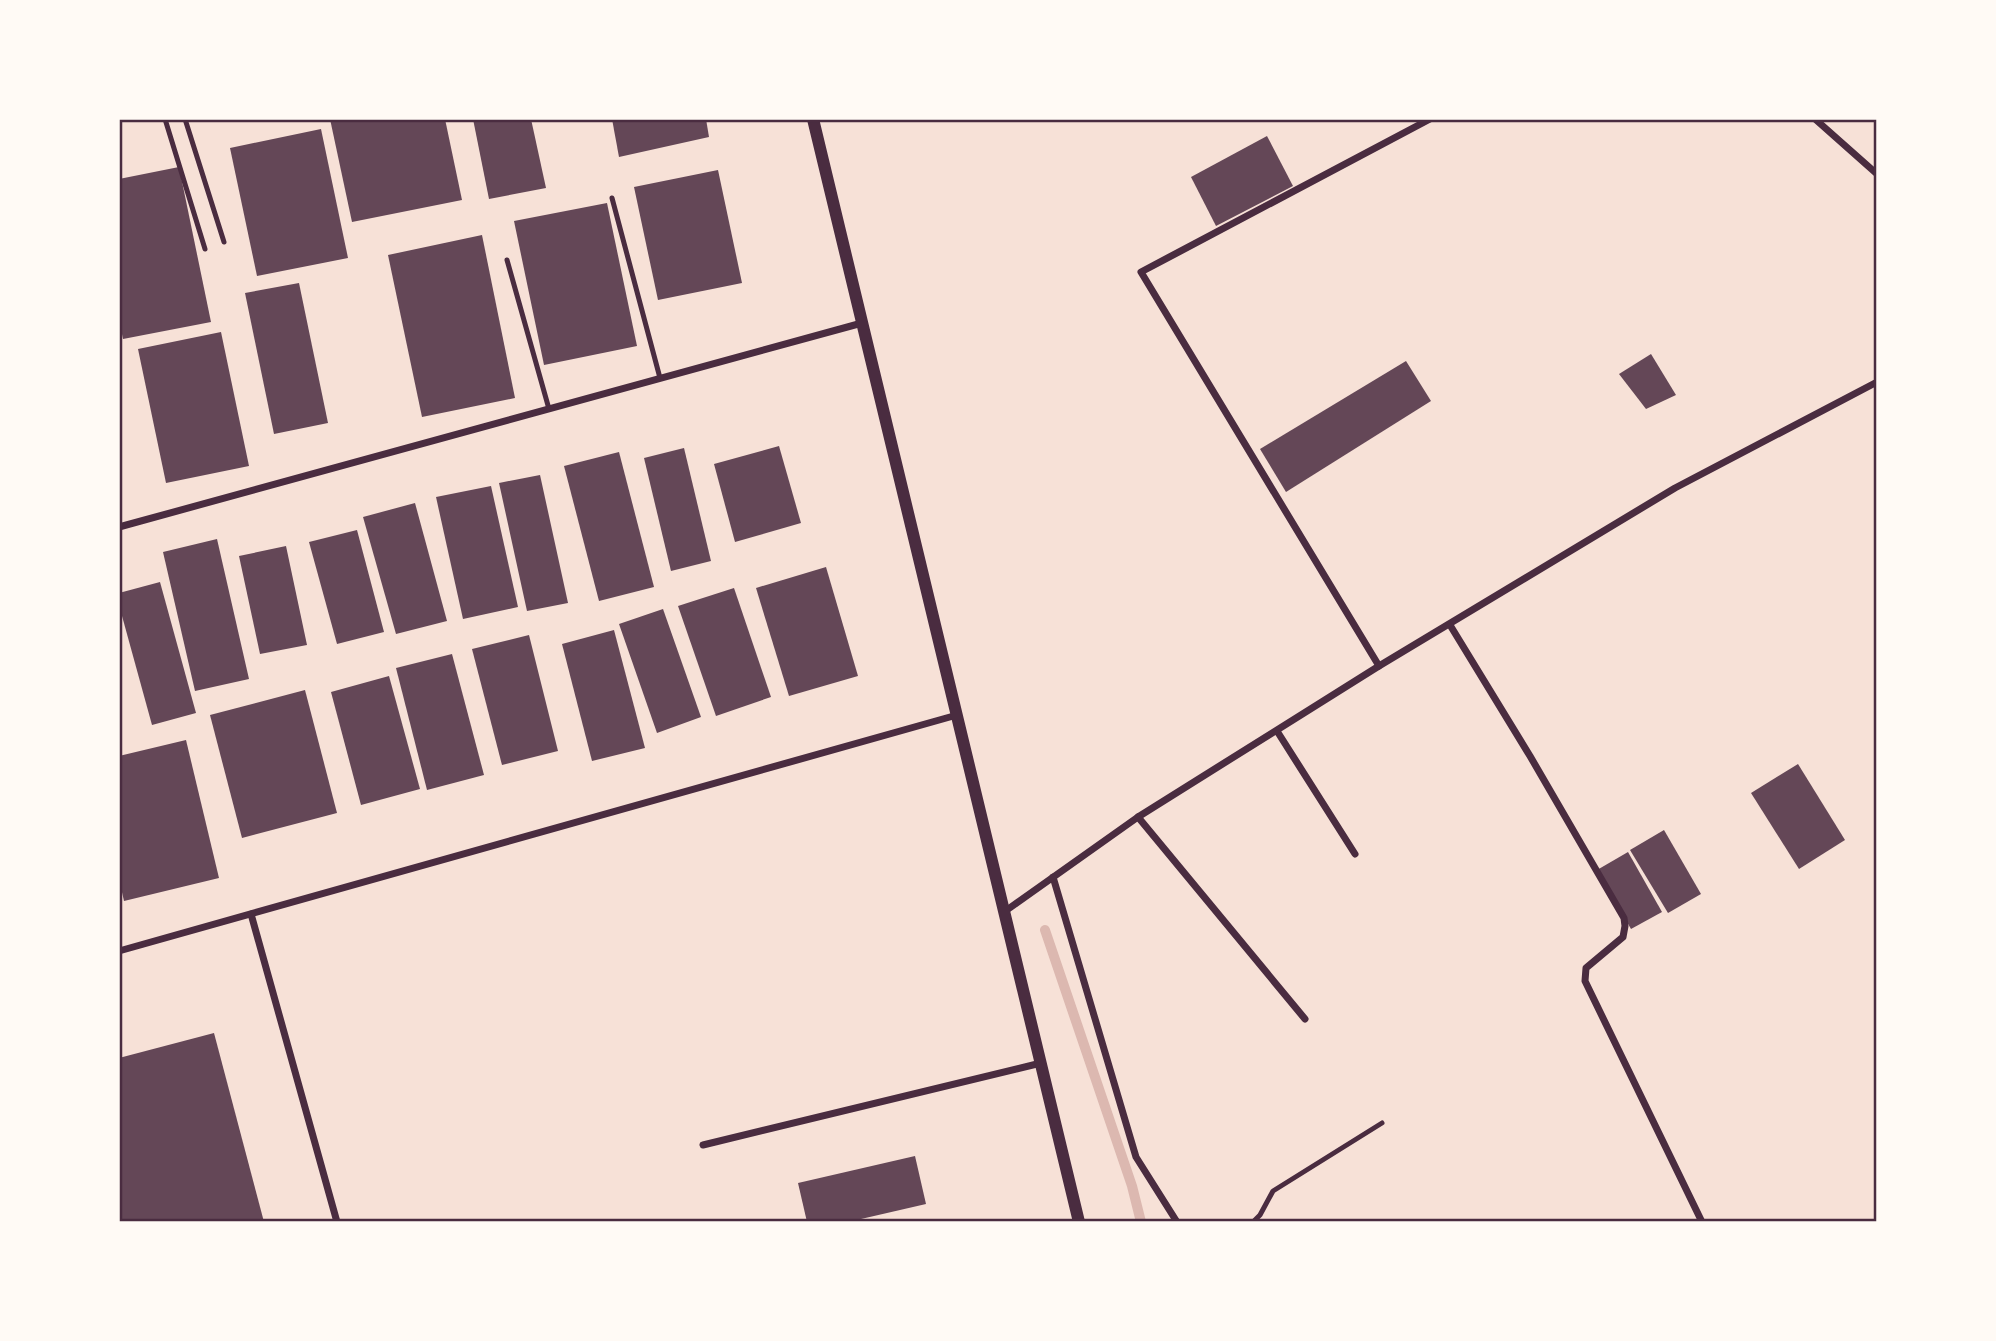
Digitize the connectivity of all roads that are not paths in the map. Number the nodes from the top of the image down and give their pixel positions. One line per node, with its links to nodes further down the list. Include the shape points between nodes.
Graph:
1 (166, 119): 9 (lane)
2 (185, 119): 8 (lane)
3 (813, 119): 11 (street)
4 (1430, 119): 17 (street, via 1142,272)
5 (1815, 119): 6 (street)
6 (1877, 174)
7 (612, 198): 12 (lane)
8 (224, 242)
9 (205, 249)
10 (507, 260): 14 (lane)
11 (862, 323): 12 (street); 18 (street)
12 (660, 378): 14 (street)
13 (1877, 382): 16 (street, via 1675,488)
14 (549, 409): 15 (street)
15 (119, 527)
16 (1450, 625): 17 (street); 34 (street, via 1624,918 1623,937 1586,968 1585,981)
17 (1380, 666): 19 (street)
18 (957, 715): 23 (street); 24 (street)
19 (1277, 731): 20 (street); 21 (street)
20 (1139, 817): 22 (street); 26 (street)
21 (1355, 854)
22 (1054, 877): 23 (street); 32 (street, via 1136,1157)
23 (1004, 912): 27 (street)
24 (251, 914): 25 (street); 30 (street)
25 (119, 951)
26 (1305, 1018)
27 (1041, 1063): 29 (street); 31 (street)
28 (1382, 1123): 33 (lane, via 1273,1191)
29 (703, 1145)
30 (337, 1222)
31 (1079, 1222)
32 (1177, 1222)
33 (1253, 1222)
34 (1702, 1222)

